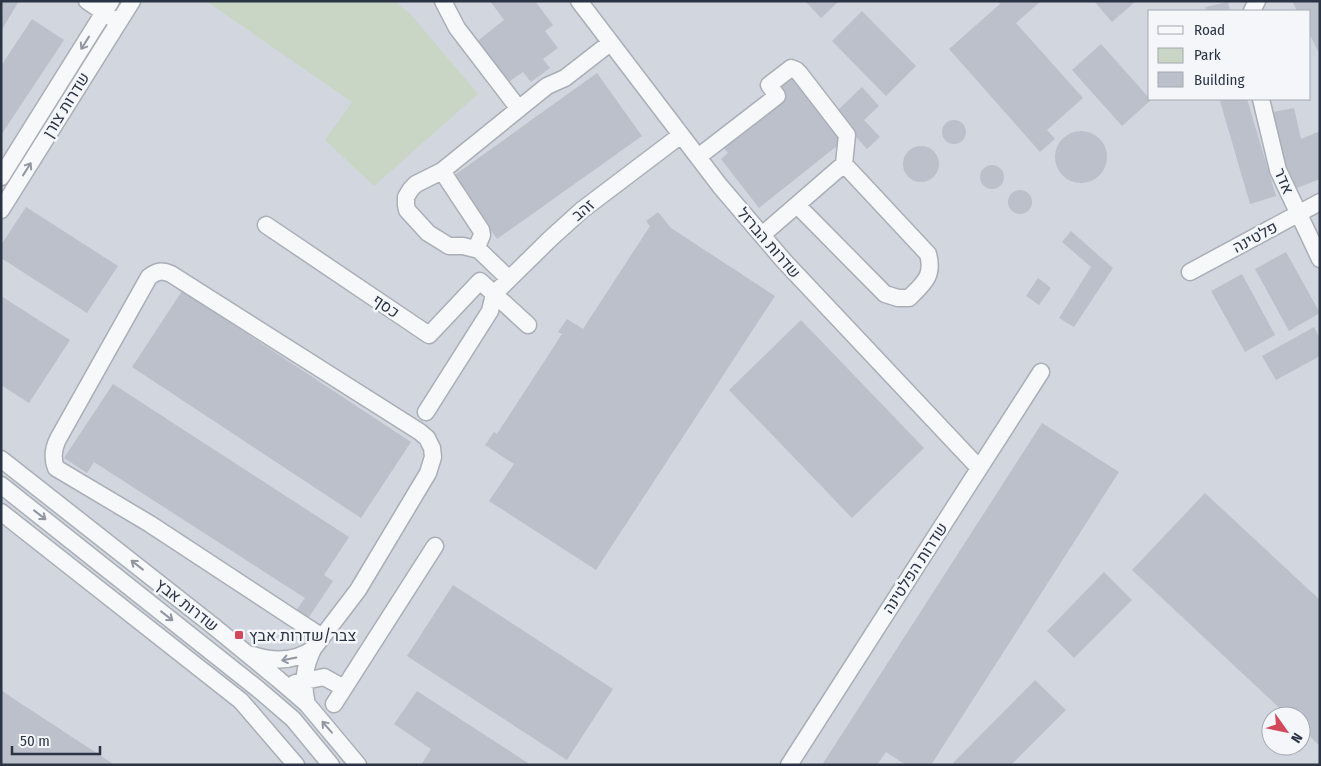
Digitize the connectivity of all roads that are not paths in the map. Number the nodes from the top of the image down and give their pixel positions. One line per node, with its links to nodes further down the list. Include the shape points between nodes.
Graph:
1 (87, 1): 5 (street)
2 (132, 1): 6 (street, שדרות צורן)
3 (443, 1): 9 (street, via 457,28)
4 (579, 1): 7 (street, שדרות הברזל)
5 (108, 7): 6 (street); 14 (street, שדרות צורן, one-way to 14)
6 (118, 22): 17 (street, שדרות צורן, one-way to 6)
7 (610, 43): 9 (street); 10 (street, שדרות הברזל)
8 (1261, 100): 18 (street, אדר, via 1278,170)
9 (519, 109): 13 (street)
10 (681, 135): 11 (street, שדרות הברזל); 24 (street, זהב, via 582,210)
11 (698, 157): 12 (street, via 777,96 769,85 791,68 800,74 847,135); 20 (street, שדרות הברזל)
12 (844, 164): 16 (street); 16 (street, via 928,254 931,265 927,280 909,298 885,294)
13 (442, 171): 21 (street, via 481,230); 21 (street, via 411,189 406,197 407,210 428,233 444,244)
14 (1, 177)
15 (1320, 202): 18 (street, פלטינה)
16 (797, 205): 20 (street)
17 (1, 210)
18 (1299, 213): 22 (street, אדר); 23 (street, פלטינה)
19 (266, 225): 25 (street, כסף, via 429,335 480,281)
20 (762, 235): 30 (street, שדרות הברזל)
21 (476, 249): 24 (street)
22 (1320, 259)
23 (1190, 272)
24 (509, 279): 25 (street, זהב)
25 (494, 294): 26 (street); 28 (street, via 490,311)
26 (528, 325)
27 (1040, 372): 30 (street, שדרות הפלטינה)
28 (426, 412)
29 (1, 459): 35 (street, שדרות אבץ, one-way to 29)
30 (979, 468): 43 (street, שדרות הפלטינה)
31 (1, 485): 41 (street, שדרות אבץ, one-way to 41, via 258,689 293,719)
32 (1, 512): 40 (street, via 241,701)
33 (435, 546): 37 (street)
34 (318, 643): 34 (street, via 358,590 421,486 433,456 430,442 420,432 171,274 156,272 149,277 58,439 53,453 56,468 150,524); 35 (street, one-way to 35, via 300,656 278,661); 38 (street, via 306,666)
35 (247, 653): 36 (street, שדרות אבץ)
36 (278, 678): 38 (street, שדרות אבץ); 38 (street)
37 (344, 688): 38 (street, via 328,678); 39 (street)
38 (308, 690): 42 (street, שדרות אבץ, one-way to 38)
39 (334, 704)
40 (296, 765)
41 (331, 765)
42 (358, 765)
43 (789, 765)

